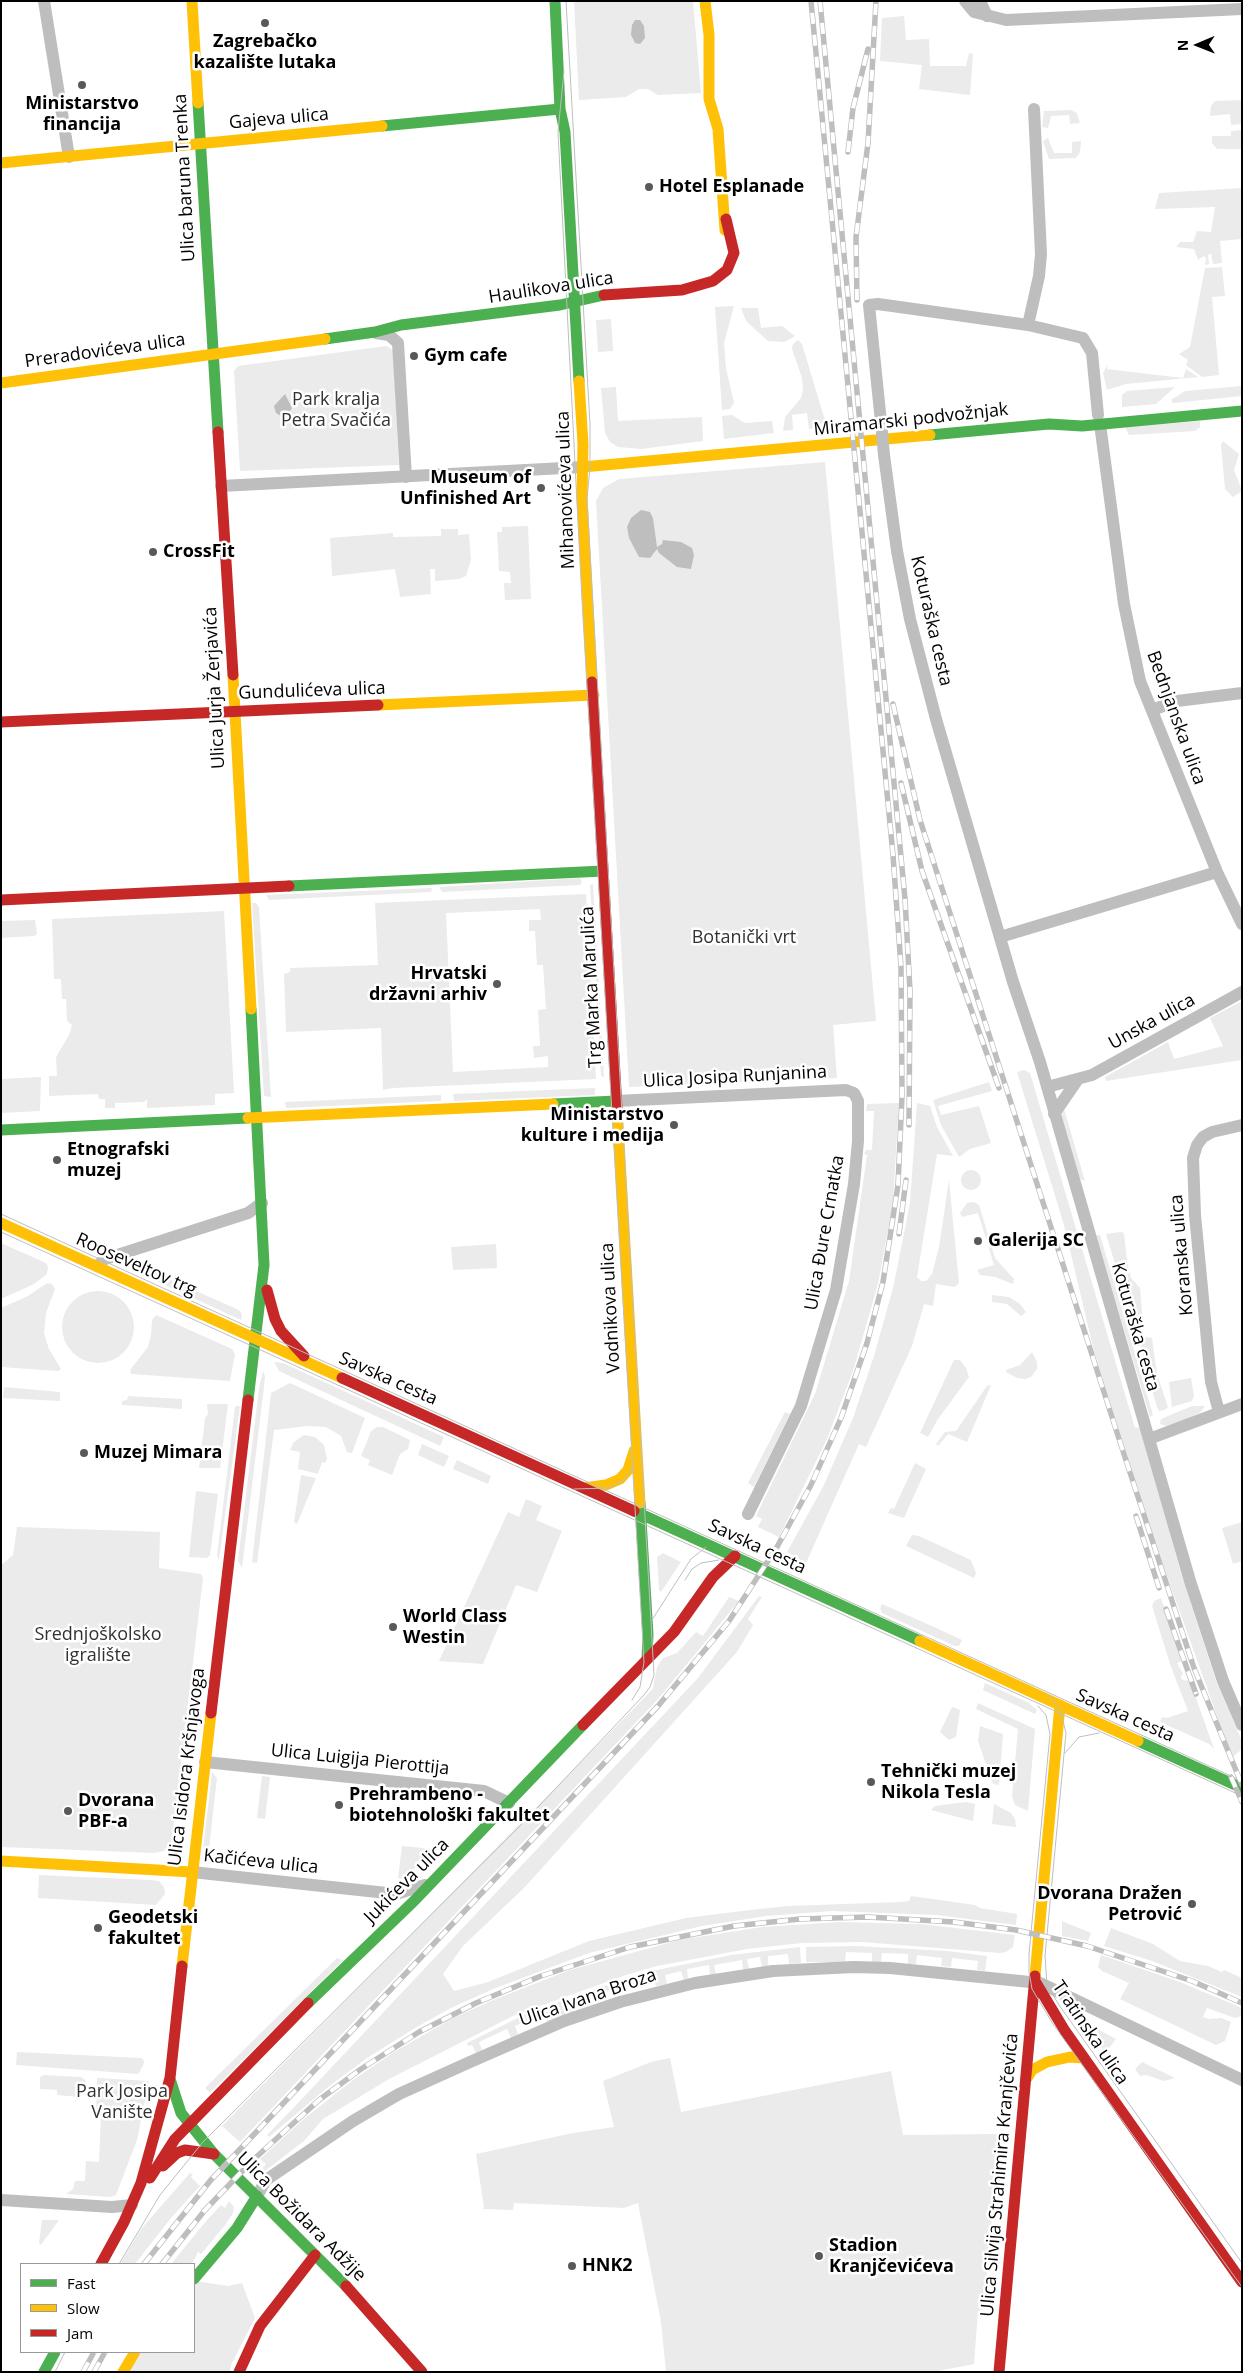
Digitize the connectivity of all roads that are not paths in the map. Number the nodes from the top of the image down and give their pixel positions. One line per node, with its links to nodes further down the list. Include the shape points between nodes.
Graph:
1 (44, 1): 12 (street)
2 (192, 1): 11 (street, Ulica baruna Trenka)
3 (555, 1): 9 (street, Mihanovićeva ulica)
4 (706, 1): 14 (street, via 709,99 718,129)
5 (965, 1): 8 (street, via 969,9)
6 (980, 1): 8 (street)
7 (1242, 9): 8 (street, via 1006,20)
8 (987, 16)
9 (560, 109): 11 (street, Gajeva ulica); 16 (street, Mihanovićeva ulica, via 565,132)
10 (1034, 109): 18 (street, via 1041,254)
11 (201, 144): 12 (street, Gajeva ulica); 21 (street, Ulica baruna Trenka)
12 (69, 157): 13 (street, Gajeva ulica)
13 (1, 163)
14 (726, 219): 15 (street, via 724,243 717,262); 15 (street, Haulikova ulica, via 733,245 732,261 717,278 707,284)
15 (691, 286): 16 (street, Haulikova ulica, via 675,291 598,295)
16 (574, 300): 17 (street, Haulikova ulica, via 560,305); 26 (street, Mihanovićeva ulica)
17 (415, 325): 19 (street, Haulikova ulica); 20 (street, via 405,330)
18 (1028, 325): 25 (street, Bednjanska ulica, via 1077,336 1088,343 1092,353); 39 (street, Koturaška cesta, bridge, via 889,304 869,305 884,455 910,619)
19 (375, 332): 20 (street, via 389,335); 21 (street, Preradovićeva ulica)
20 (398, 342): 27 (street)
21 (213, 354): 22 (street, Preradovićeva ulica); 28 (street, Ulica baruna Trenka)
22 (1, 383)
23 (1242, 401): 25 (street)
24 (1242, 412): 25 (street)
25 (1099, 419): 26 (street, Miramarski podvožnjak, via 1063,419 1049,424); 31 (street, Bednjanska ulica, via 1124,604 1140,681)
26 (583, 467): 27 (street); 30 (street, Mihanovićeva ulica)
27 (406, 477): 28 (street)
28 (221, 486): 32 (street, Ulica Jurja Žerjavića)
29 (1242, 693): 31 (street, via 1177,701)
30 (594, 695): 32 (street, Gundulićeva ulica); 34 (street, Mihanovićeva ulica)
31 (1152, 710): 35 (street, Bednjanska ulica)
32 (235, 712): 33 (street, Gundulićeva ulica); 36 (street, Ulica Jurja Žerjavića)
33 (1, 722)
34 (603, 871): 36 (street); 44 (street, Trg Marka Marulića)
35 (1217, 872): 38 (street, Bednjanska ulica); 39 (street)
36 (244, 887): 37 (street); 46 (street, Ulica Jurja Žerjavića)
37 (1, 900)
38 (1242, 924)
39 (1000, 936): 42 (street, Koturaška cesta)
40 (1242, 992): 41 (street, Unska ulica)
41 (1078, 1079): 42 (street, Unska ulica); 45 (street)
42 (1047, 1087): 45 (street, Koturaška cesta)
43 (854, 1093): 44 (street, Ulica Josipa Runjanina, via 836,1090); 61 (street, Ulica Đure Crnatka, via 859,1109 858,1150 836,1290 801,1406)
44 (616, 1101): 46 (street); 58 (street, Vodnikova ulica)
45 (1054, 1114): 57 (street, Koturaška cesta)
46 (257, 1117): 48 (street); 49 (street, Ulica Jurja Žerjavića)
47 (1242, 1126): 56 (street, Koranska ulica, via 1203,1137 1193,1158 1195,1215 1211,1382)
48 (1, 1130)
49 (262, 1202): 51 (street, via 248,1213 105,1259); 52 (street, Ulica Jurja Žerjavića)
50 (1, 1223): 51 (street, Rooseveltov trg)
51 (97, 1266): 53 (street, Rooseveltov trg)
52 (264, 1271): 53 (street, Ulica Isidora Kršnjavoga); 54 (street, via 275,1319 286,1337)
53 (257, 1339): 54 (street, Savska cesta); 66 (street, Ulica Isidora Kršnjavoga)
54 (312, 1364): 59 (street, Savska cesta)
55 (1242, 1404): 56 (street)
56 (1219, 1412): 57 (street)
57 (1149, 1438): 65 (street, Koturaška cesta, via 1211,1646)
58 (636, 1440): 59 (street, via 625,1475 613,1482); 60 (street, Vodnikova ulica)
59 (584, 1488): 60 (street, Savska cesta)
60 (640, 1514): 62 (street, Savska cesta); 63 (street)
61 (748, 1514)
62 (735, 1556): 63 (street, Jukićeva ulica, via 713,1577 679,1626); 64 (street, Savska cesta)
63 (647, 1659): 68 (street, Jukićeva ulica)
64 (1060, 1706): 67 (street, Savska cesta); 74 (street, Tratinska ulica)
65 (1242, 1725)
66 (205, 1762): 68 (street, Ulica Luigija Pierottija, via 484,1791); 70 (street, Ulica Isidora Kršnjavoga)
67 (1240, 1786)
68 (509, 1804): 71 (street, Jukićeva ulica)
69 (1, 1861): 70 (street, Kačićeva ulica)
70 (192, 1872): 72 (street, Kačićeva ulica); 76 (street, Ulica Isidora Kršnjavoga)
71 (429, 1883): 72 (street, Kačićeva ulica); 73 (street, Jukićeva ulica)
72 (396, 1894): 73 (street, via 401,1903)
73 (395, 1917): 79 (street, Jukićeva ulica)
74 (1035, 1982): 75 (street, Tratinska ulica); 77 (street, Ulica Silvija Strahimira Kranjčevića); 78 (street, Ulica Ivana Broza, via 1071,1996); 82 (street, Ulica Ivana Broza, via 890,1968 799,1969 695,1983 620,2002 556,2025 388,2100 266,2180)
75 (1084, 2058): 77 (street, via 1047,2062 1032,2070); 88 (street, Tratinska ulica)
76 (170, 2078): 79 (street, Ulica Božidara Adžije, via 176,2101); 84 (street, Ulica Isidora Kršnjavoga, via 150,2157)
77 (1026, 2078): 95 (street, Ulica Silvija Strahimira Kranjčevića)
78 (1242, 2080)
79 (189, 2124): 80 (street, Ulica Božidara Adžije); 81 (street, Jukićeva ulica)
80 (214, 2154): 81 (street, via 181,2151); 82 (street, Ulica Božidara Adžije)
81 (154, 2172): 84 (street)
82 (256, 2196): 85 (street, Ulica Božidara Adžije); 87 (street, via 237,2228)
83 (1, 2200): 84 (street, via 112,2207)
84 (134, 2201): 86 (street)
85 (315, 2256): 93 (street, via 260,2326); 94 (street, Ulica Božidara Adžije, via 395,2339)
86 (102, 2263)
87 (195, 2279)
88 (1242, 2282)
89 (54, 2353): 91 (street)
90 (134, 2353): 92 (street)
91 (44, 2372)
92 (123, 2372)
93 (239, 2372)
94 (422, 2372)
95 (999, 2372)

